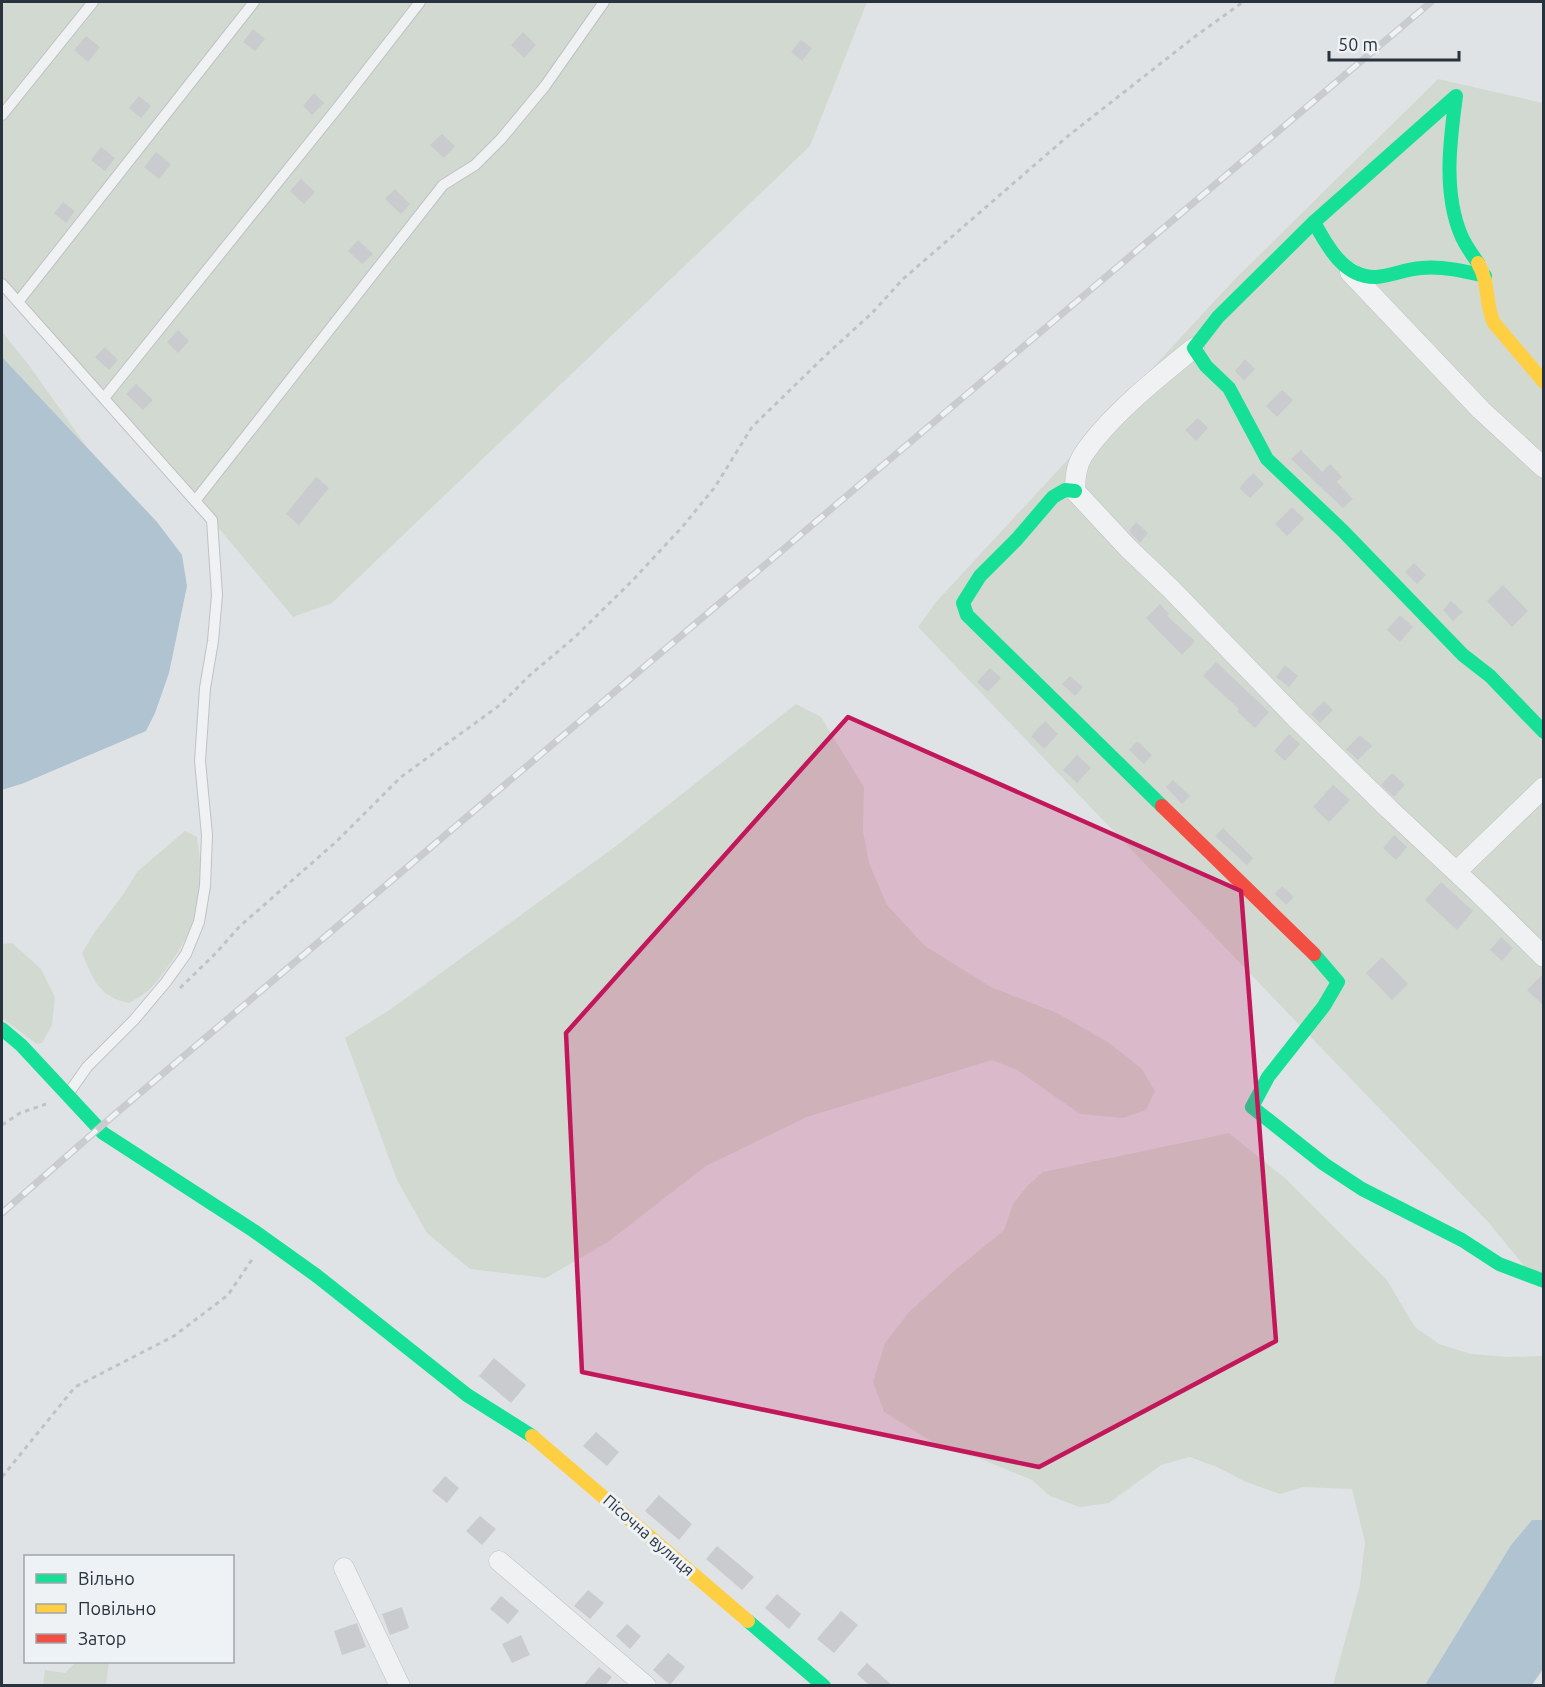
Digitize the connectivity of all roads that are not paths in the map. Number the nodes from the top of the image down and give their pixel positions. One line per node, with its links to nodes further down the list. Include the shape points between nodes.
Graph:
1 (93, 2): 5 (lane)
2 (254, 2): 10 (lane)
3 (420, 2): 13 (lane)
4 (604, 2): 16 (lane, via 545,86 501,139 475,165 443,185)
5 (2, 115)
6 (1314, 222): 7 (street); 8 (street, via 1456,96 1449,143 1451,189 1461,234); 11 (street, via 1218,317)
7 (1350, 272): 8 (street, via 1374,278 1413,268); 14 (street, via 1481,410)
8 (1485, 276): 12 (street, via 1492,320)
9 (2, 284): 10 (lane)
10 (18, 302): 13 (lane)
11 (1194, 348): 15 (street, via 1138,395 1082,456 1075,475); 17 (street, via 1229,388 1267,459)
12 (1544, 382)
13 (104, 398): 16 (lane)
14 (1544, 468)
15 (1075, 491): 19 (street, via 1296,718); 23 (street, via 1065,490 1053,497 980,576 963,603 967,615 1338,982 1268,1077 1252,1107 1362,1189 1462,1240 1499,1264)
16 (195, 501): 22 (lane, via 212,520 217,595 200,761 207,835 199,922 186,954 166,982 87,1067)
17 (1544, 732)
18 (1544, 787): 19 (street)
19 (1457, 871): 20 (street)
20 (1544, 957)
21 (2, 1029): 22 (street, Пісочна вулиця, via 47,1071)
22 (67, 1096): 28 (street, Пісочна вулиця, via 102,1133 254,1231 466,1395 531,1435)
23 (1544, 1281)
24 (499, 1561): 27 (street)
25 (344, 1568): 26 (street)
26 (400, 1686)
27 (646, 1686)
28 (824, 1686)

